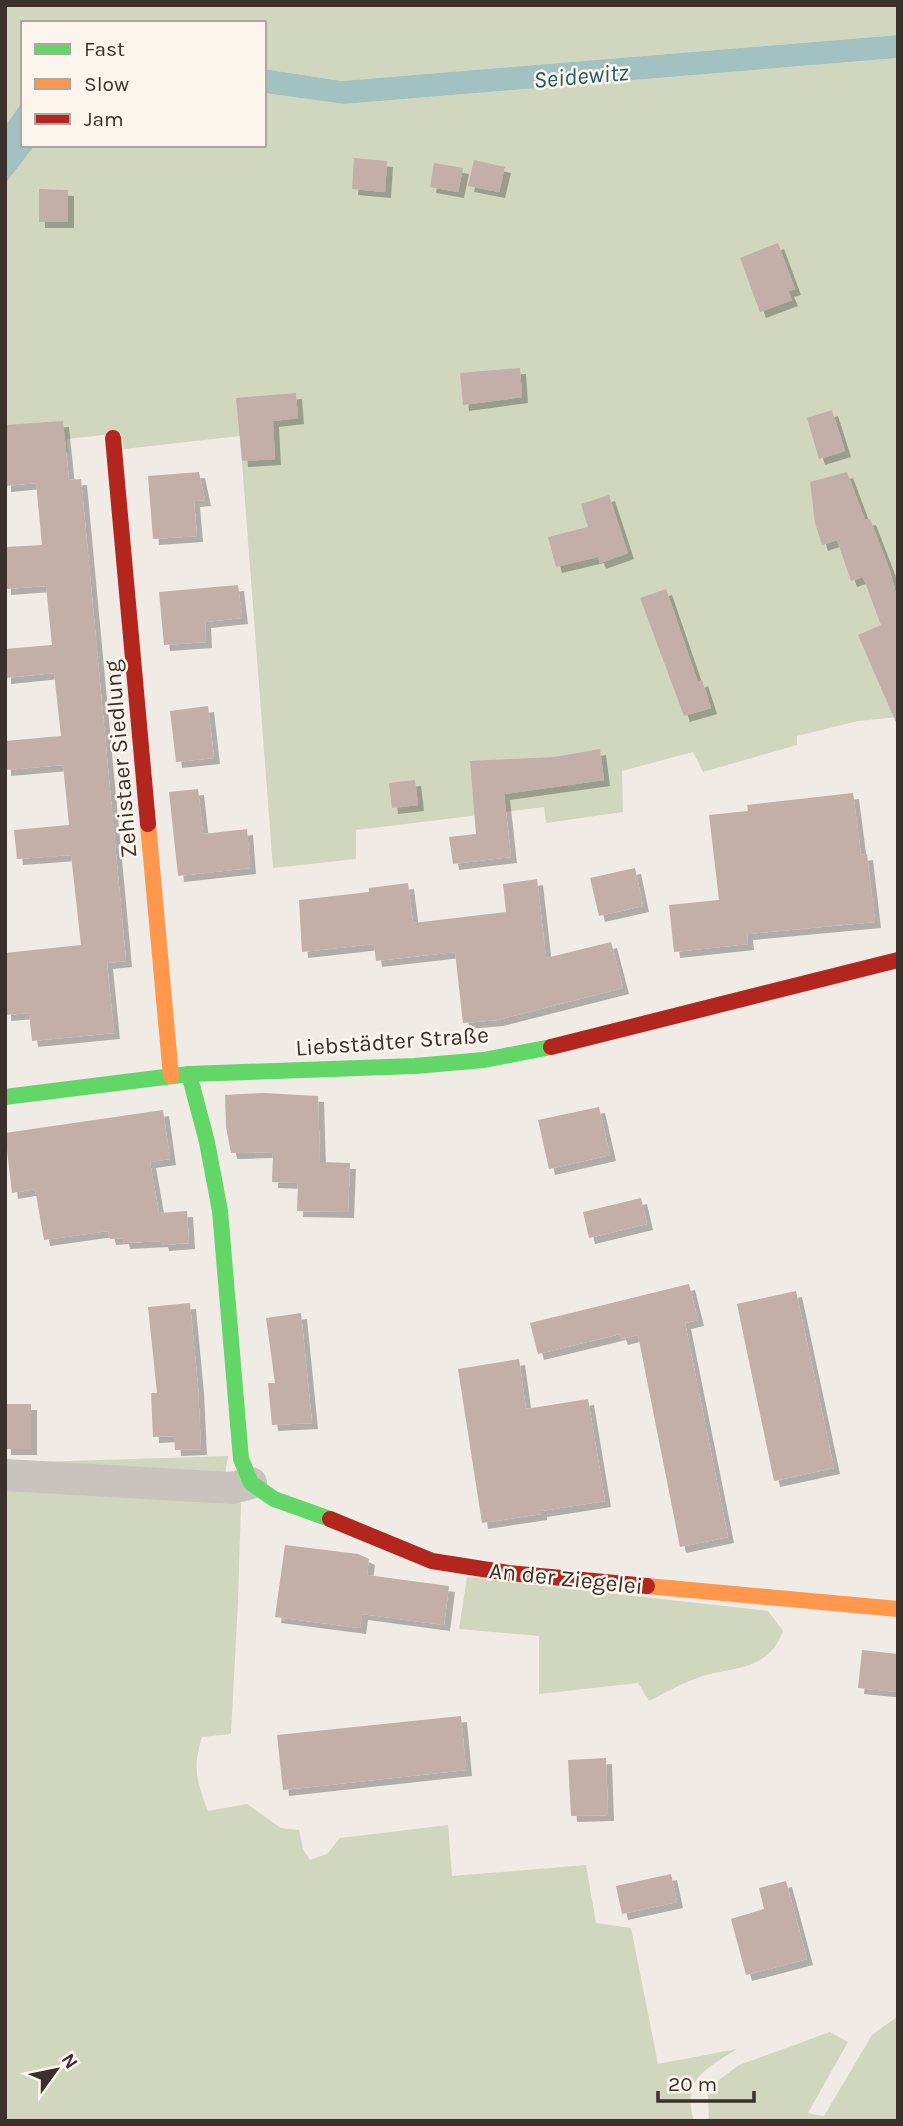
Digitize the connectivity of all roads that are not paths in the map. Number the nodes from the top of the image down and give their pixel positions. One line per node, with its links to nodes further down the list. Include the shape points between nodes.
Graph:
1 (113, 438): 4 (street, Zehistaer Siedlung)
2 (898, 960): 3 (street, Liebstädter Straße, via 570,1043 484,1060)
3 (189, 1074): 4 (street, Liebstädter Straße); 7 (street, via 220,1211 241,1459)
4 (171, 1076): 5 (street, Liebstädter Straße)
5 (5, 1097)
6 (5, 1475): 7 (street, via 232,1488)
7 (251, 1483): 8 (street, An der Ziegelei, via 274,1499 432,1561 508,1573)
8 (898, 1609)

